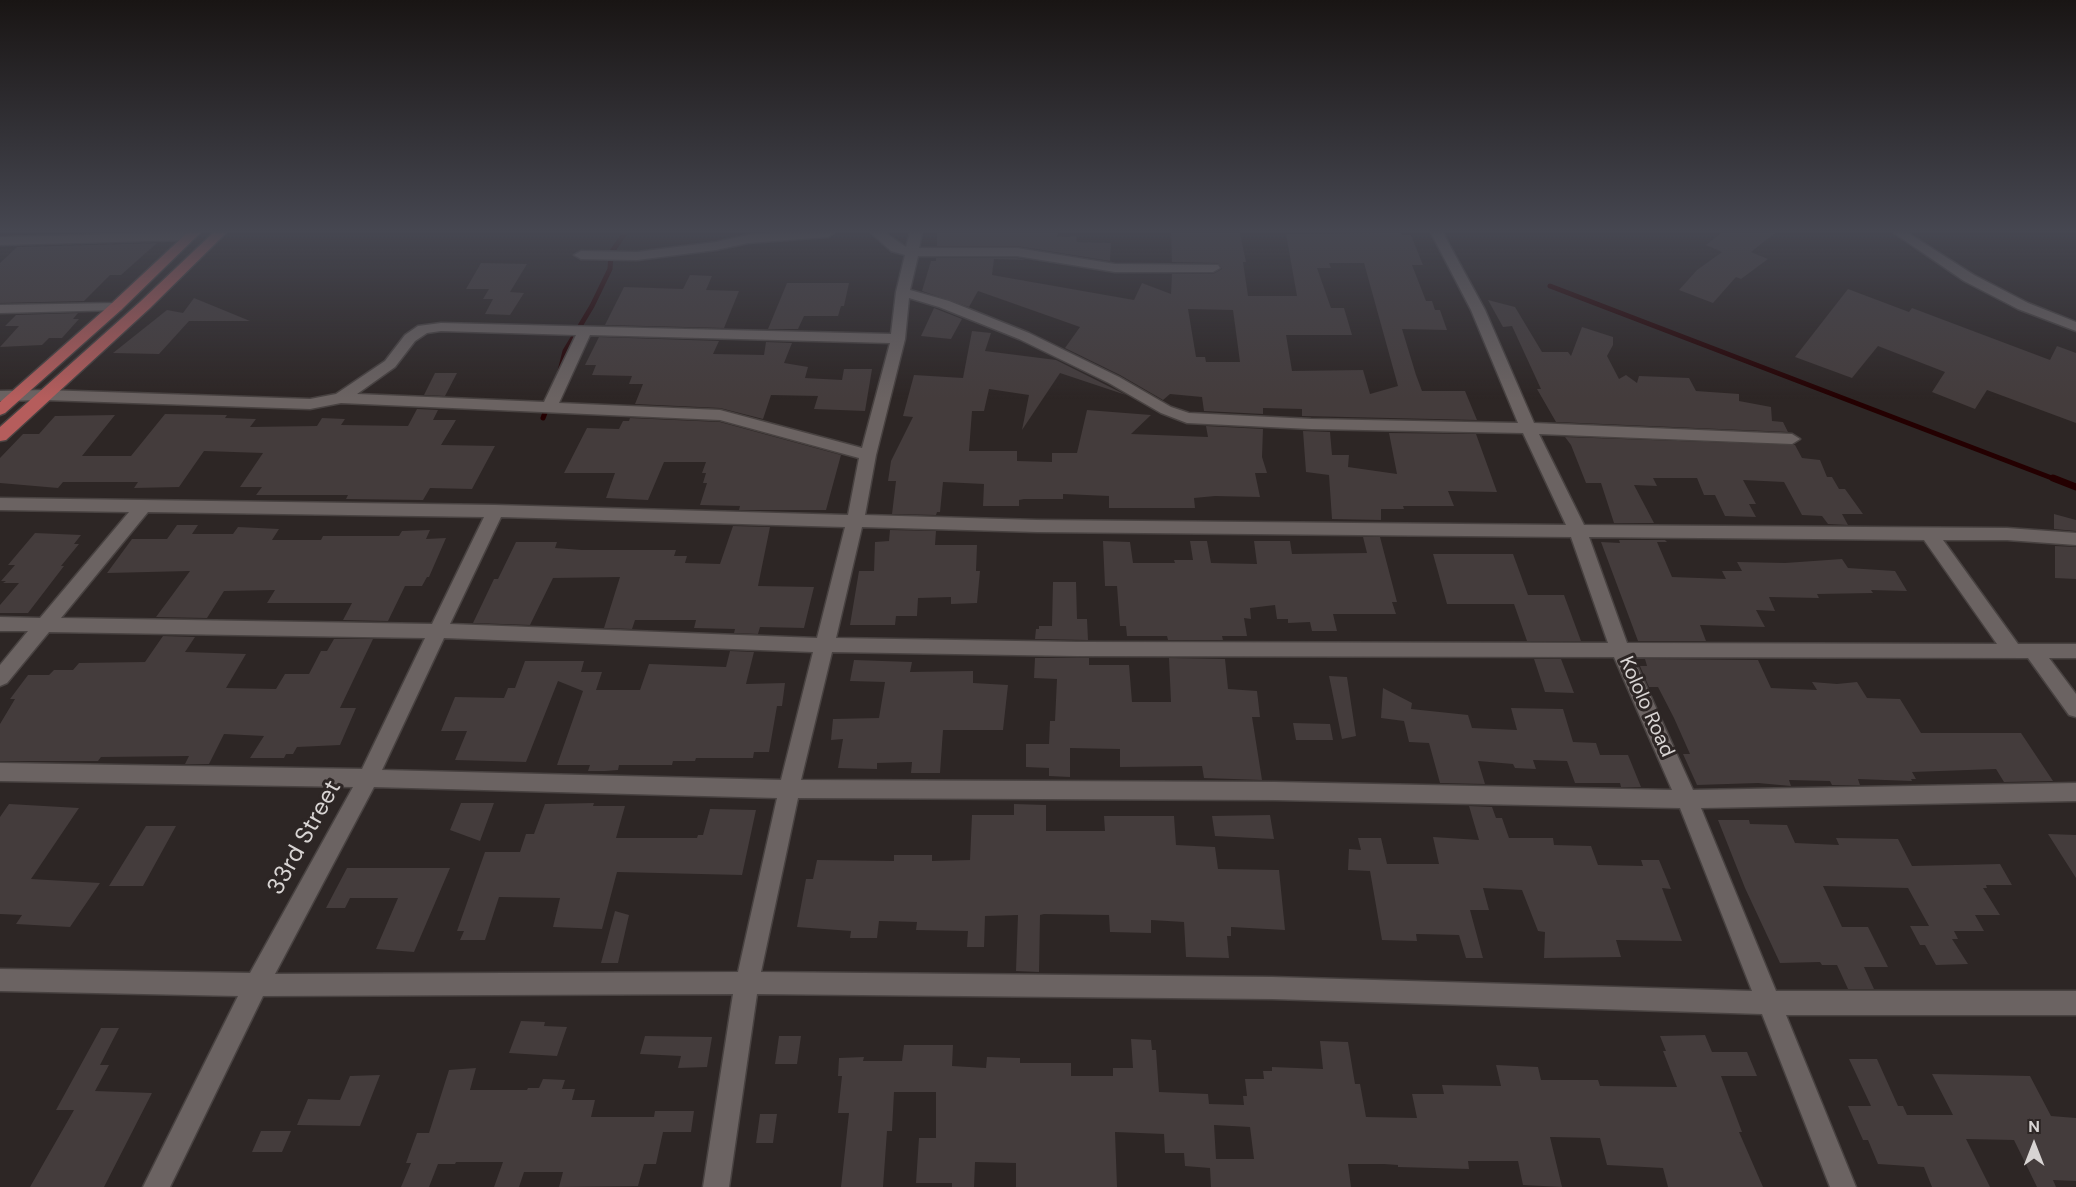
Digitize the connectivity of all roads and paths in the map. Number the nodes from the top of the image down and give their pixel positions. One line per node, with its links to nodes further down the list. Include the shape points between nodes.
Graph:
1 (135, 288): 7 (main road)
2 (160, 288): 12 (main road)
3 (904, 288): 6 (street)
4 (1466, 288): 18 (street, Kololo Road)
5 (1989, 288): 9 (street)
6 (903, 292): 11 (street); 18 (street, via 1024,336 1187,418)
7 (116, 307): 8 (street); 14 (main road)
8 (0, 309)
9 (2076, 327)
10 (584, 332): 11 (street); 15 (street, via 423,329 410,338 390,364); 16 (street)
11 (898, 339): 21 (street)
12 (45, 395): 14 (street); 15 (street, via 310,404); 19 (main road)
13 (0, 396): 14 (street)
14 (16, 396): 17 (main road)
15 (341, 398): 16 (street)
16 (549, 408): 21 (street, via 720,415)
17 (0, 410)
18 (1528, 428): 20 (street); 26 (street, Kololo Road)
19 (0, 436)
20 (1792, 439)
21 (868, 455): 25 (street)
22 (0, 504): 23 (street)
23 (144, 505): 24 (street); 30 (street)
24 (495, 511): 25 (street); 31 (street, 33rd Street)
25 (855, 521): 26 (street); 32 (street)
26 (1578, 531): 27 (street); 42 (street, Kololo Road, via 1620,650)
27 (1929, 534): 28 (street); 33 (street)
28 (2076, 539)
29 (0, 624): 30 (street)
30 (43, 625): 31 (street); 36 (street)
31 (439, 631): 32 (street); 39 (street, 33rd Street)
32 (823, 645): 33 (street, via 1236,651); 40 (street)
33 (2012, 650): 34 (street)
34 (2032, 650): 35 (street); 37 (street)
35 (2076, 651)
36 (0, 678)
37 (2076, 709)
38 (0, 772): 39 (street)
39 (368, 778): 40 (street); 45 (street, 33rd Street)
40 (789, 789): 42 (street, via 1275,791); 44 (street)
41 (2076, 792): 42 (street)
42 (1687, 799): 46 (street, Kololo Road)
43 (0, 980): 45 (street)
44 (747, 983): 45 (street); 46 (street, via 1272,988); 49 (street)
45 (256, 985): 48 (street, 33rd Street)
46 (1771, 1003): 47 (street); 50 (street, Kololo Road)
47 (2076, 1003)
48 (156, 1187)
49 (716, 1187)
50 (1843, 1187)

